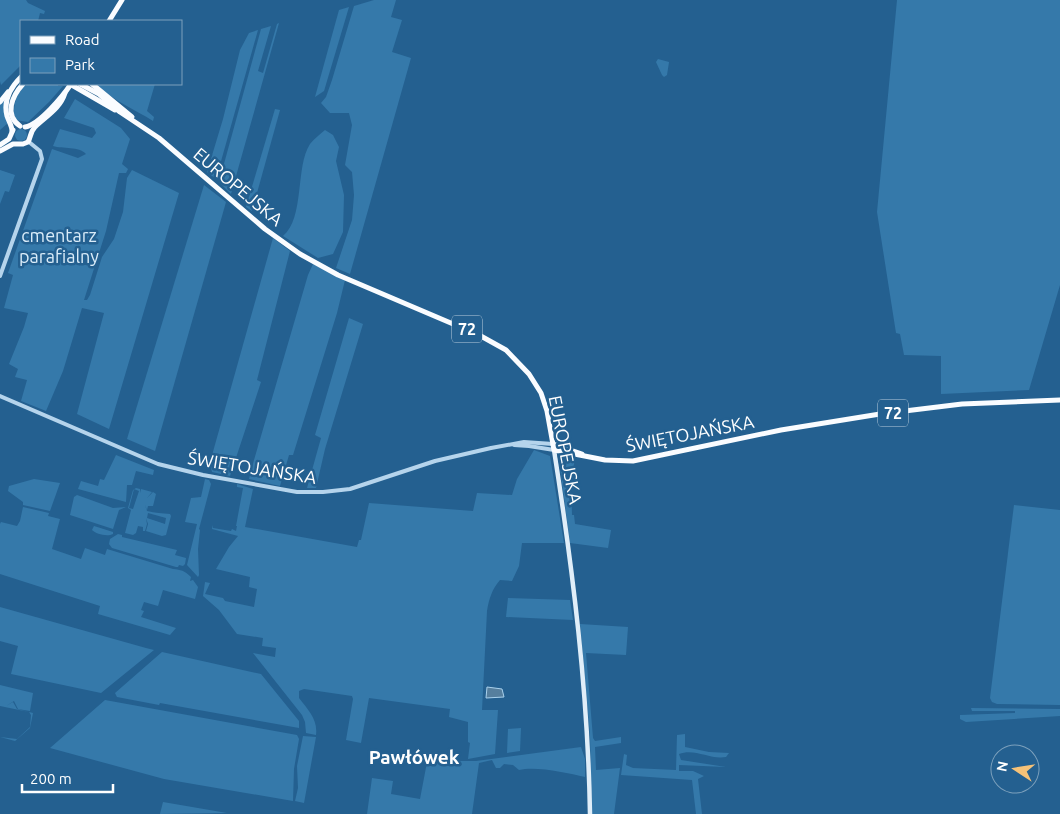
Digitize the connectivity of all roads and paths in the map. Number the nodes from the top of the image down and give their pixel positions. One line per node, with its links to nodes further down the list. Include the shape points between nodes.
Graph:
1 (122, 0): 2 (main road)
2 (110, 20)
3 (20, 78): 8 (main road)
4 (22, 85): 12 (main road, via 11,106 13,118)
5 (69, 85): 9 (main road)
6 (93, 85): 11 (main road, 72)
7 (82, 87): 11 (main road, EUROPEJSKA / 72, via 98,94)
8 (10, 90): 10 (main road); 13 (main road, via 6,109)
9 (65, 93): 12 (main road, via 48,112 31,125); 14 (main road, via 56,109 32,130)
10 (0, 102)
11 (142, 126): 21 (main road, EUROPEJSKA / 72, via 265,229 304,256 506,350 529,374 541,393)
12 (22, 127): 13 (main road); 14 (main road, via 29,130)
13 (11, 133): 15 (main road); 16 (main road, via 8,140)
14 (30, 139): 15 (main road, via 25,144); 18 (street, via 42,154 42,160)
15 (18, 144): 17 (main road)
16 (0, 145)
17 (0, 151)
18 (0, 276)
19 (0, 396): 22 (street, ŚWIĘTOJAŃSKA, via 158,464 297,492 350,489 449,457)
20 (1060, 400): 24 (main road, ŚWIĘTOJAŃSKA / 72, via 940,406 768,432 640,460)
21 (553, 444): 22 (street, ŚWIĘTOJAŃSKA, via 528,442); 23 (main road, EUROPEJSKA / 72); 24 (main road, ŚWIĘTOJAŃSKA / 72)
22 (508, 445): 23 (street, ŚWIĘTOJAŃSKA)
23 (554, 450): 24 (main road, ŚWIĘTOJAŃSKA / 72); 25 (main road, EUROPEJSKA, via 579,633)
24 (587, 457)
25 (590, 814)

